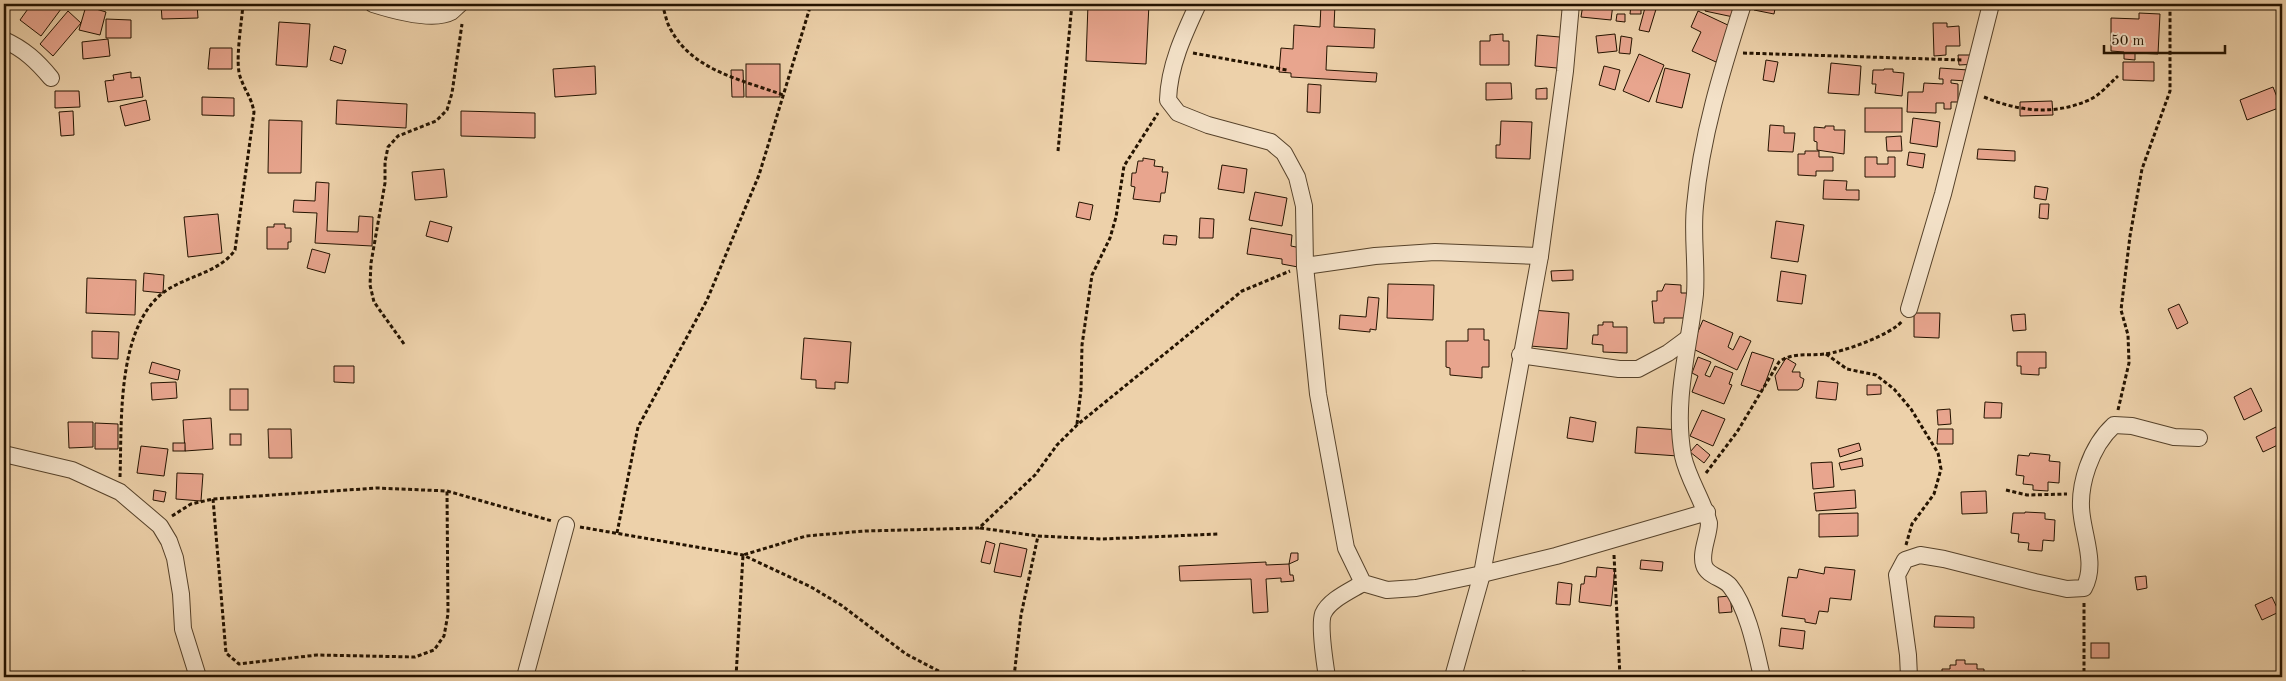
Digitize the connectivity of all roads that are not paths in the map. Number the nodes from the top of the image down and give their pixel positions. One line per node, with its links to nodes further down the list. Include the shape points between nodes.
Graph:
1 (373, 4): 6 (street, via 436,16)
2 (1198, 4): 10 (street, via 1178,48 1168,86 1168,100 1178,113 1208,125 1271,142 1284,153 1297,177 1304,206)
3 (1572, 4): 9 (street)
4 (1743, 4): 12 (street, via 1700,162 1695,209 1695,294)
5 (1991, 4): 11 (street, via 1943,194)
6 (461, 12)
7 (4, 40): 8 (street, via 36,60)
8 (51, 78)
9 (1540, 256): 10 (street, via 1435,252); 13 (street)
10 (1305, 266): 19 (street, via 1322,413 1346,548)
11 (1909, 309)
12 (1687, 339): 13 (street, via 1638,369); 16 (street, via 1680,430 1684,458)
13 (1520, 355): 18 (street)
14 (2199, 438): 25 (street, via 2174,437 2132,426 2114,425 2106,433 2097,445 2080,494 2089,554 2088,580 2084,588 2067,589 1920,555 1905,560 1897,575)
15 (4, 454): 20 (street, via 72,470 120,492 160,526 175,558 183,629)
16 (1706, 512): 18 (street); 24 (street, via 1709,529 1703,553 1704,564 1708,571 1730,586 1739,602 1753,636)
17 (566, 525): 21 (street)
18 (1482, 574): 19 (street, via 1416,588 1387,590); 23 (street)
19 (1363, 582): 22 (street, via 1332,602 1323,615)
20 (198, 677)
21 (525, 677)
22 (1327, 677)
23 (1452, 677)
24 (1762, 677)
25 (1909, 677)

